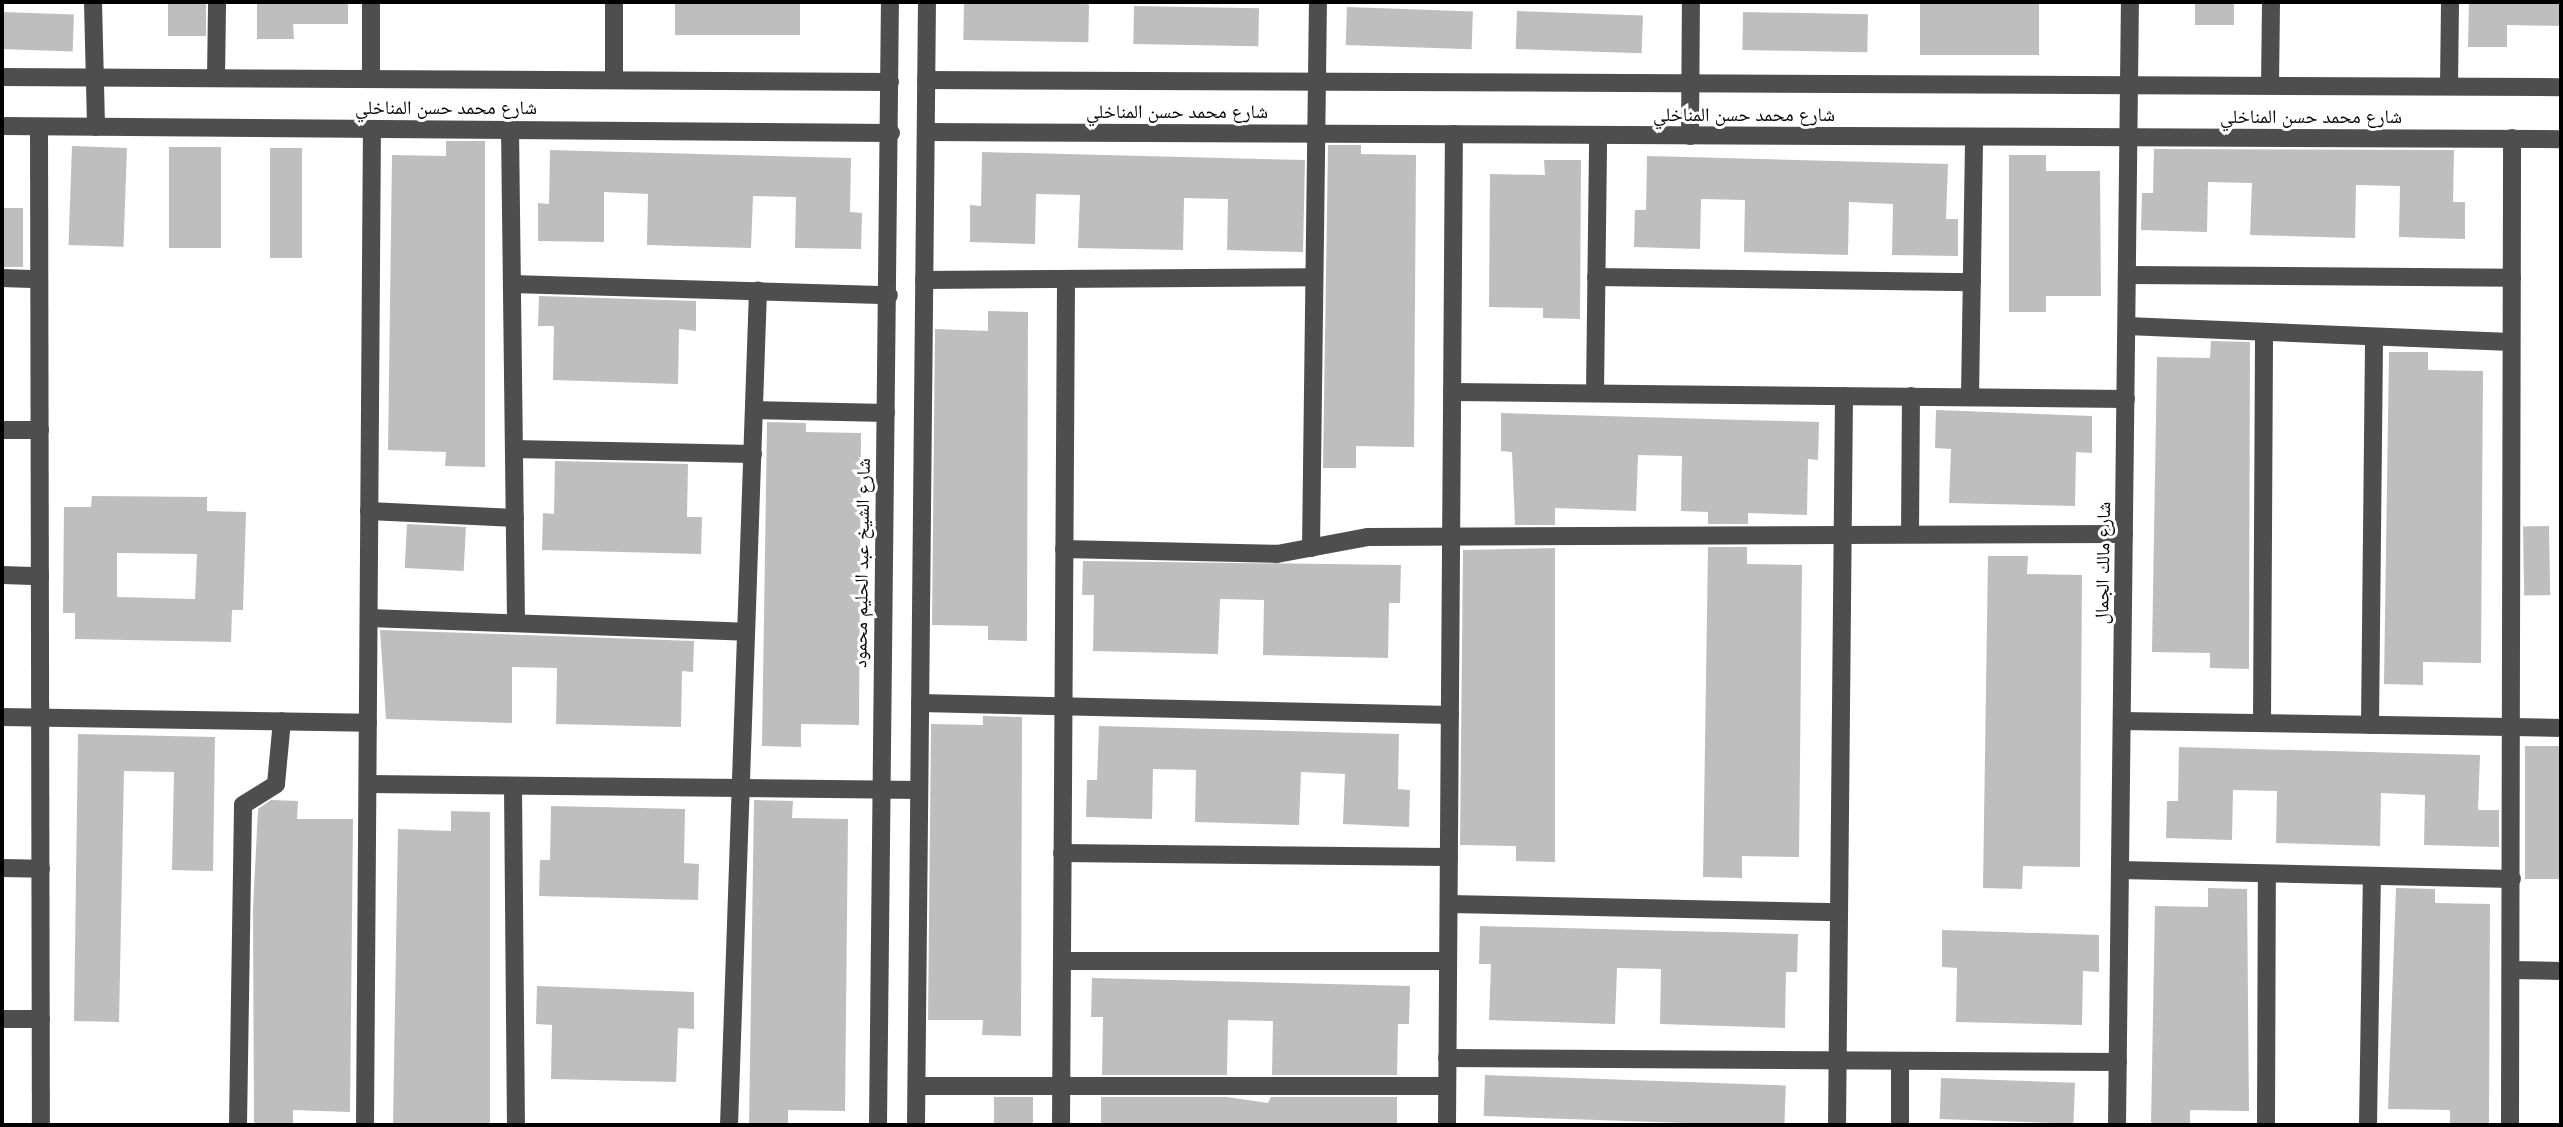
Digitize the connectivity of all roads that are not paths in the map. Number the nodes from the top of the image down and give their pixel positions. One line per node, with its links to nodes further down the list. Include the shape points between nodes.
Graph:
1 (93, 2): 13 (street)
2 (217, 2): 14 (street)
3 (371, 2): 15 (street)
4 (614, 2): 16 (street)
5 (890, 2): 19 (street, شارع الشيخ عبد الحليم محمود)
6 (927, 2): 17 (street)
7 (1318, 2): 18 (street)
8 (1691, 2): 20 (street)
9 (2130, 2): 21 (street, شارع مالك الجمال)
10 (2271, 2): 22 (street)
11 (2450, 2): 23 (street)
12 (2, 77): 13 (street, شارع محمد حسن المناخلي)
13 (95, 77): 14 (street, شارع محمد حسن المناخلي); 27 (street)
14 (216, 78): 15 (street, شارع محمد حسن المناخلي)
15 (371, 78): 16 (street, شارع محمد حسن المناخلي)
16 (614, 80): 19 (street, شارع محمد حسن المناخلي)
17 (926, 80): 18 (street, شارع محمد حسن المناخلي); 30 (street)
18 (1317, 81): 20 (street, شارع محمد حسن المناخلي); 32 (street)
19 (890, 82): 31 (street, شارع الشيخ عبد الحليم محمود)
20 (1690, 83): 21 (street, شارع محمد حسن المناخلي); 35 (street)
21 (2129, 84): 22 (street, شارع محمد حسن المناخلي); 37 (street, شارع مالك الجمال)
22 (2270, 85): 23 (street, شارع محمد حسن المناخلي)
23 (2449, 86): 24 (street, شارع محمد حسن المناخلي)
24 (2561, 87)
25 (2, 126): 26 (street, شارع محمد حسن المناخلي)
26 (39, 127): 27 (street, شارع محمد حسن المناخلي); 45 (street)
27 (96, 127): 28 (street, شارع محمد حسن المناخلي)
28 (372, 129): 29 (street, شارع محمد حسن المناخلي); 68 (street)
29 (510, 129): 31 (street, شارع محمد حسن المناخلي); 49 (street)
30 (926, 132): 32 (street, شارع محمد حسن المناخلي); 46 (street)
31 (891, 133): 51 (street, شارع الشيخ عبد الحليم محمود)
32 (1316, 134): 33 (street, شارع محمد حسن المناخلي); 41 (street)
33 (1454, 134): 34 (street, شارع محمد حسن المناخلي); 56 (street)
34 (1598, 135): 35 (street, شارع محمد حسن المناخلي); 42 (street)
35 (1690, 135): 36 (street, شارع محمد حسن المناخلي)
36 (1974, 137): 37 (street, شارع محمد حسن المناخلي); 48 (street)
37 (2129, 137): 38 (street, شارع محمد حسن المناخلي); 40 (street, شارع مالك الجمال)
38 (2512, 138): 39 (street, شارع محمد حسن المناخلي); 44 (street)
39 (2561, 139)
40 (2127, 275): 44 (street); 52 (street, شارع مالك الجمال)
41 (1314, 277): 47 (street); 74 (street)
42 (1596, 277): 48 (street); 57 (street)
43 (2, 278): 45 (street)
44 (2512, 278): 55 (street)
45 (39, 279): 65 (street)
46 (924, 279): 47 (street); 81 (street)
47 (1066, 279): 75 (street)
48 (1972, 282): 60 (street)
49 (512, 284): 50 (street); 66 (street)
50 (758, 291): 51 (street); 62 (street)
51 (889, 295): 63 (street, شارع الشيخ عبد الحليم محمود)
52 (2127, 326): 53 (street); 61 (street, شارع مالك الجمال)
53 (2264, 332): 54 (street); 89 (street)
54 (2374, 337): 55 (street); 90 (street)
55 (2511, 342): 91 (street)
56 (1452, 392): 57 (street); 73 (street)
57 (1595, 393): 58 (street)
58 (1844, 396): 59 (street); 70 (street)
59 (1911, 396): 60 (street); 71 (street)
60 (1970, 397): 61 (street)
61 (2126, 398): 72 (street, شارع مالك الجمال)
62 (754, 410): 63 (street); 67 (street)
63 (886, 413): 96 (street, شارع الشيخ عبد الحليم محمود)
64 (2, 430): 65 (street)
65 (40, 430): 77 (street)
66 (514, 449): 67 (street); 69 (street)
67 (753, 454): 80 (street)
68 (369, 511): 69 (street); 78 (street)
69 (515, 518): 79 (street)
70 (1843, 534): 71 (street); 73 (street); 107 (street)
71 (1910, 534): 72 (street)
72 (2124, 534): 87 (street, شارع مالك الجمال)
73 (1455, 537): 74 (street, via 1353,538); 83 (street)
74 (1311, 548): 75 (street, via 1277,554)
75 (1064, 549): 82 (street)
76 (2, 575): 77 (street)
77 (40, 576): 85 (street)
78 (369, 618): 79 (street); 88 (street)
79 (516, 624): 80 (street)
80 (746, 632): 95 (street)
81 (920, 703): 82 (street); 97 (street)
82 (1063, 706): 83 (street); 98 (street)
83 (1450, 715): 99 (street)
84 (2, 717): 85 (street)
85 (41, 717): 86 (street); 101 (street)
86 (282, 721): 88 (street); 122 (street, via 276,784 243,805)
87 (2122, 721): 89 (street); 102 (street, شارع مالك الجمال)
88 (368, 723): 93 (street)
89 (2262, 723): 90 (street)
90 (2370, 725): 91 (street)
91 (2512, 726): 92 (street); 105 (street)
92 (2561, 728)
93 (368, 784): 94 (street); 123 (street)
94 (513, 786): 95 (street); 124 (street)
95 (741, 789): 96 (street); 125 (street)
96 (878, 790): 97 (street); 126 (street, شارع الشيخ عبد الحليم محمود)
97 (919, 790): 118 (street)
98 (1062, 853): 99 (street); 108 (street)
99 (1449, 857): 106 (street)
100 (2, 868): 101 (street)
101 (41, 869): 113 (street)
102 (2120, 870): 103 (street); 117 (street, شارع مالك الجمال)
103 (2267, 874): 104 (street); 133 (street)
104 (2372, 876): 105 (street); 134 (street)
105 (2512, 879): 110 (street)
106 (1448, 904): 107 (street); 109 (street)
107 (1839, 912): 115 (street)
108 (1062, 961): 109 (street); 119 (street)
109 (1447, 961): 114 (street)
110 (2511, 970): 111 (street); 135 (street)
111 (2561, 971)
112 (2, 1019): 113 (street)
113 (41, 1019): 121 (street)
114 (1447, 1058): 115 (street); 120 (street)
115 (1838, 1060): 116 (street); 130 (street)
116 (1900, 1061): 117 (street); 131 (street)
117 (2118, 1062): 132 (street, شارع مالك الجمال)
118 (916, 1086): 119 (street); 127 (street)
119 (1061, 1086): 120 (street); 128 (street)
120 (1447, 1086): 129 (street)
121 (41, 1125)
122 (238, 1125)
123 (365, 1125)
124 (516, 1125)
125 (729, 1125)
126 (878, 1125)
127 (916, 1125)
128 (1061, 1125)
129 (1447, 1125)
130 (1837, 1125)
131 (1900, 1125)
132 (2117, 1125)
133 (2266, 1125)
134 (2368, 1125)
135 (2510, 1125)

